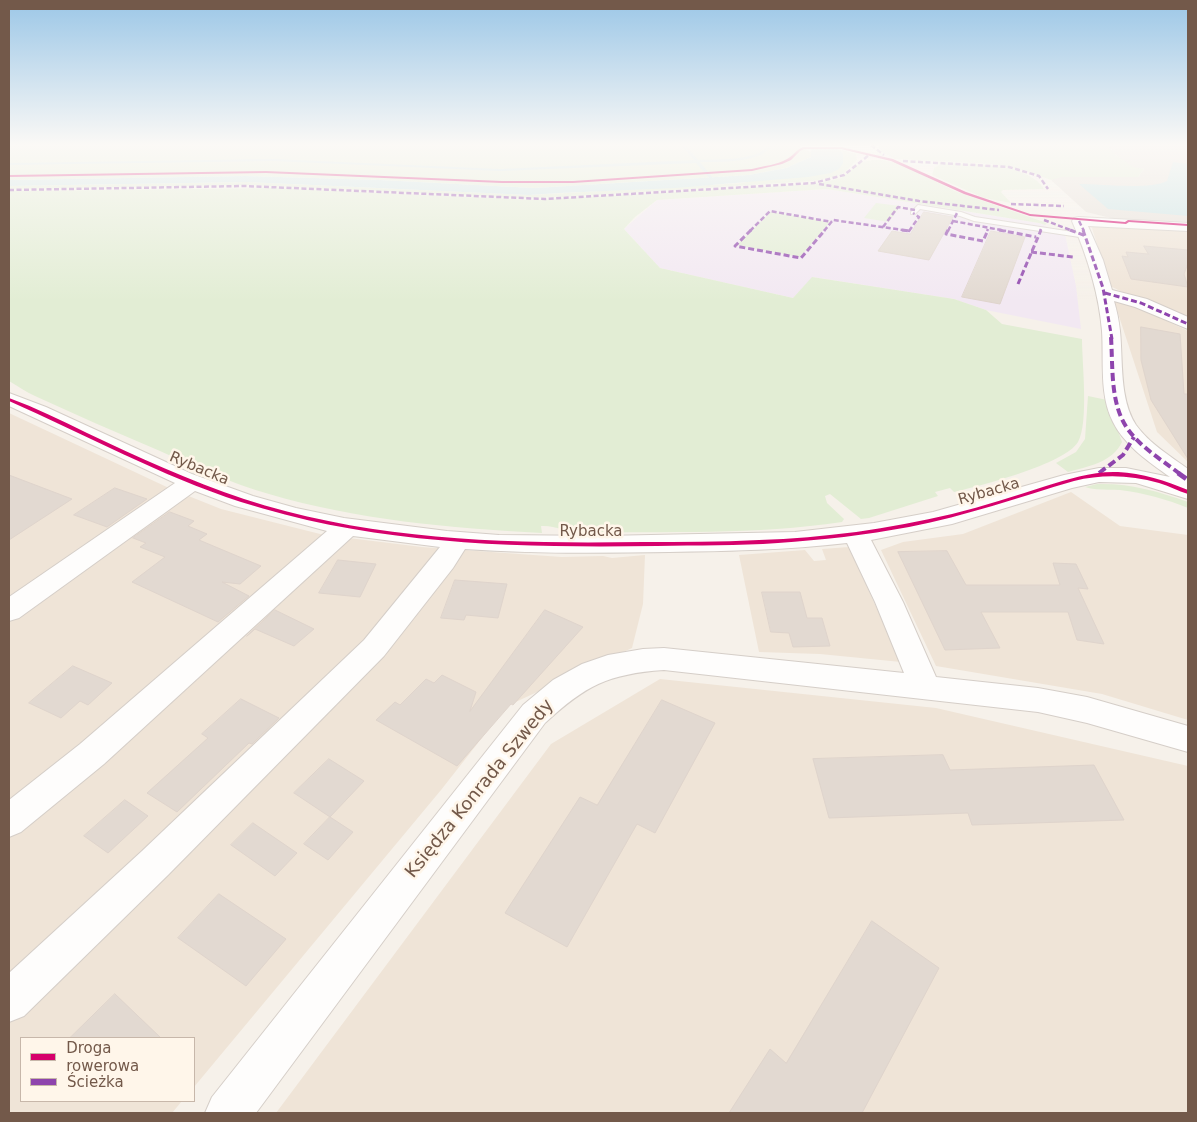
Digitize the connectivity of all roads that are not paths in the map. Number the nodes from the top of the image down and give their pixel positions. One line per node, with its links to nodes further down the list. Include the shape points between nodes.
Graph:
1 (913, 213): 3 (lane, via 918,207 961,214 972,222)
2 (1188, 227): 3 (street, via 1079,221)
3 (1086, 236): 4 (street)
4 (1104, 293): 5 (street, via 1141,303); 7 (street, via 1120,412)
5 (1188, 324)
6 (9, 399): 10 (street, Rybacka)
7 (1134, 437): 8 (street, Rybacka, via 1123,455); 9 (street)
8 (1096, 475): 11 (street, Rybacka, via 1140,477); 13 (street, Rybacka, via 952,516)
9 (1188, 480)
10 (193, 482): 12 (street, Rybacka, via 260,506); 15 (street)
11 (1188, 492)
12 (348, 526): 14 (street, Rybacka); 18 (street, via 92,754)
13 (855, 533): 14 (street, Rybacka, via 785,541 648,544 548,545); 16 (street)
14 (457, 540): 19 (street, via 444,562 374,648)
15 (9, 611)
16 (925, 686): 17 (street, Księdza Konrada Szwedy, via 1088,710); 20 (street, Księdza Konrada Szwedy, via 664,659 607,666 578,678 534,714)
17 (1188, 739)
18 (9, 821)
19 (9, 1001)
20 (228, 1113)

